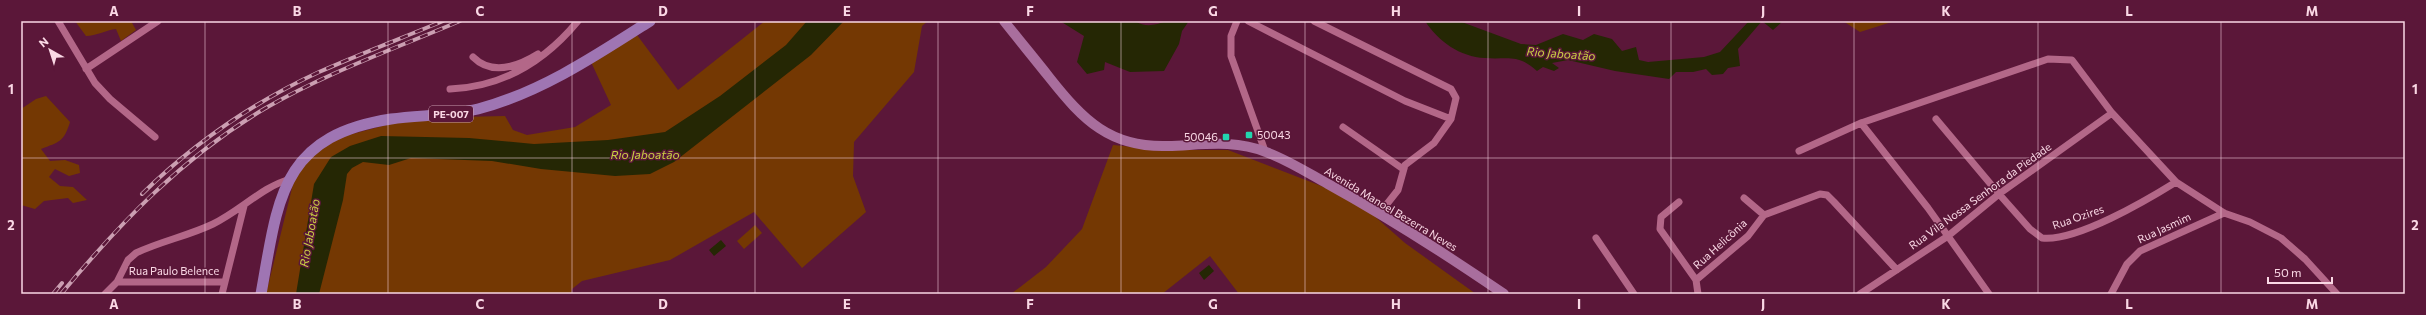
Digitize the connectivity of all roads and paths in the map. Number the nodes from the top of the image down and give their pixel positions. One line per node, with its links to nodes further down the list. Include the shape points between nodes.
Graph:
1 (58, 21): 11 (street)
2 (158, 21): 11 (street)
3 (578, 21): 9 (street)
4 (650, 21): 22 (main road, PE-007, via 606,49 522,95 478,109 369,123 335,134 307,155)
5 (1004, 21): 19 (street, Avenida Manoel Bezerra Neves, via 1068,101 1088,122 1106,134 1125,142 1142,145 1219,142)
6 (1237, 21): 19 (street, via 1230,40 1231,56)
7 (1248, 21): 15 (street, via 1399,98)
8 (1314, 21): 15 (street, via 1451,89 1456,98)
9 (557, 44): 10 (street, via 510,66 485,67); 12 (street, via 535,61 494,83 474,88)
10 (473, 57)
11 (86, 69): 18 (street, via 110,99)
12 (450, 89)
13 (2112, 113): 16 (street, via 2072,60 2048,59); 23 (street); 24 (street, Rua Vila Nossa Senhora da Piedade)
14 (1936, 118): 24 (street, Rua Ozires)
15 (1451, 119): 21 (street, via 1434,143 1415,156)
16 (1861, 123): 20 (street); 31 (street)
17 (1343, 127): 21 (street)
18 (155, 137)
19 (1265, 151): 29 (street, Avenida Manoel Bezerra Neves)
20 (1799, 151)
21 (1403, 169): 29 (street, via 1398,190)
22 (290, 179): 27 (street, Rua Paulo Belence, via 270,187); 39 (main road, PE-007, via 282,193 276,214)
23 (2176, 182): 24 (street, Rua Ozires, via 2124,212 2049,239 2042,238 2030,229); 28 (street)
24 (1999, 194): 31 (street, Rua Vila Nossa Senhora da Piedade)
25 (1744, 198): 30 (street)
26 (1679, 202): 34 (street, via 1661,217 1660,230)
27 (244, 206): 35 (street, Rua Paulo Belence, via 201,229 136,253 128,260); 36 (street, Rua Paulo Belence)
28 (2224, 213): 45 (street, Rua Jasmim, via 2140,251 2126,264); 46 (street, via 2250,222 2281,238 2305,259)
29 (1379, 214): 40 (street, Avenida Manoel Bezerra Neves)
30 (1764, 215): 33 (street, via 1824,194); 34 (street, Rua Helicônia, via 1748,236)
31 (1948, 236): 33 (street, Rua Vila Nossa Senhora da Piedade); 44 (street)
32 (1596, 238): 41 (street)
33 (1897, 270): 43 (street, Rua Vila Nossa Senhora da Piedade)
34 (1696, 280): 42 (street)
35 (117, 282): 36 (street, Rua Paulo Belence); 37 (street)
36 (225, 282): 38 (street)
37 (105, 294)
38 (222, 294)
39 (260, 294)
40 (1504, 294)
41 (1634, 294)
42 (1698, 294)
43 (1860, 294)
44 (1990, 294)
45 (2111, 294)
46 (2337, 294)

